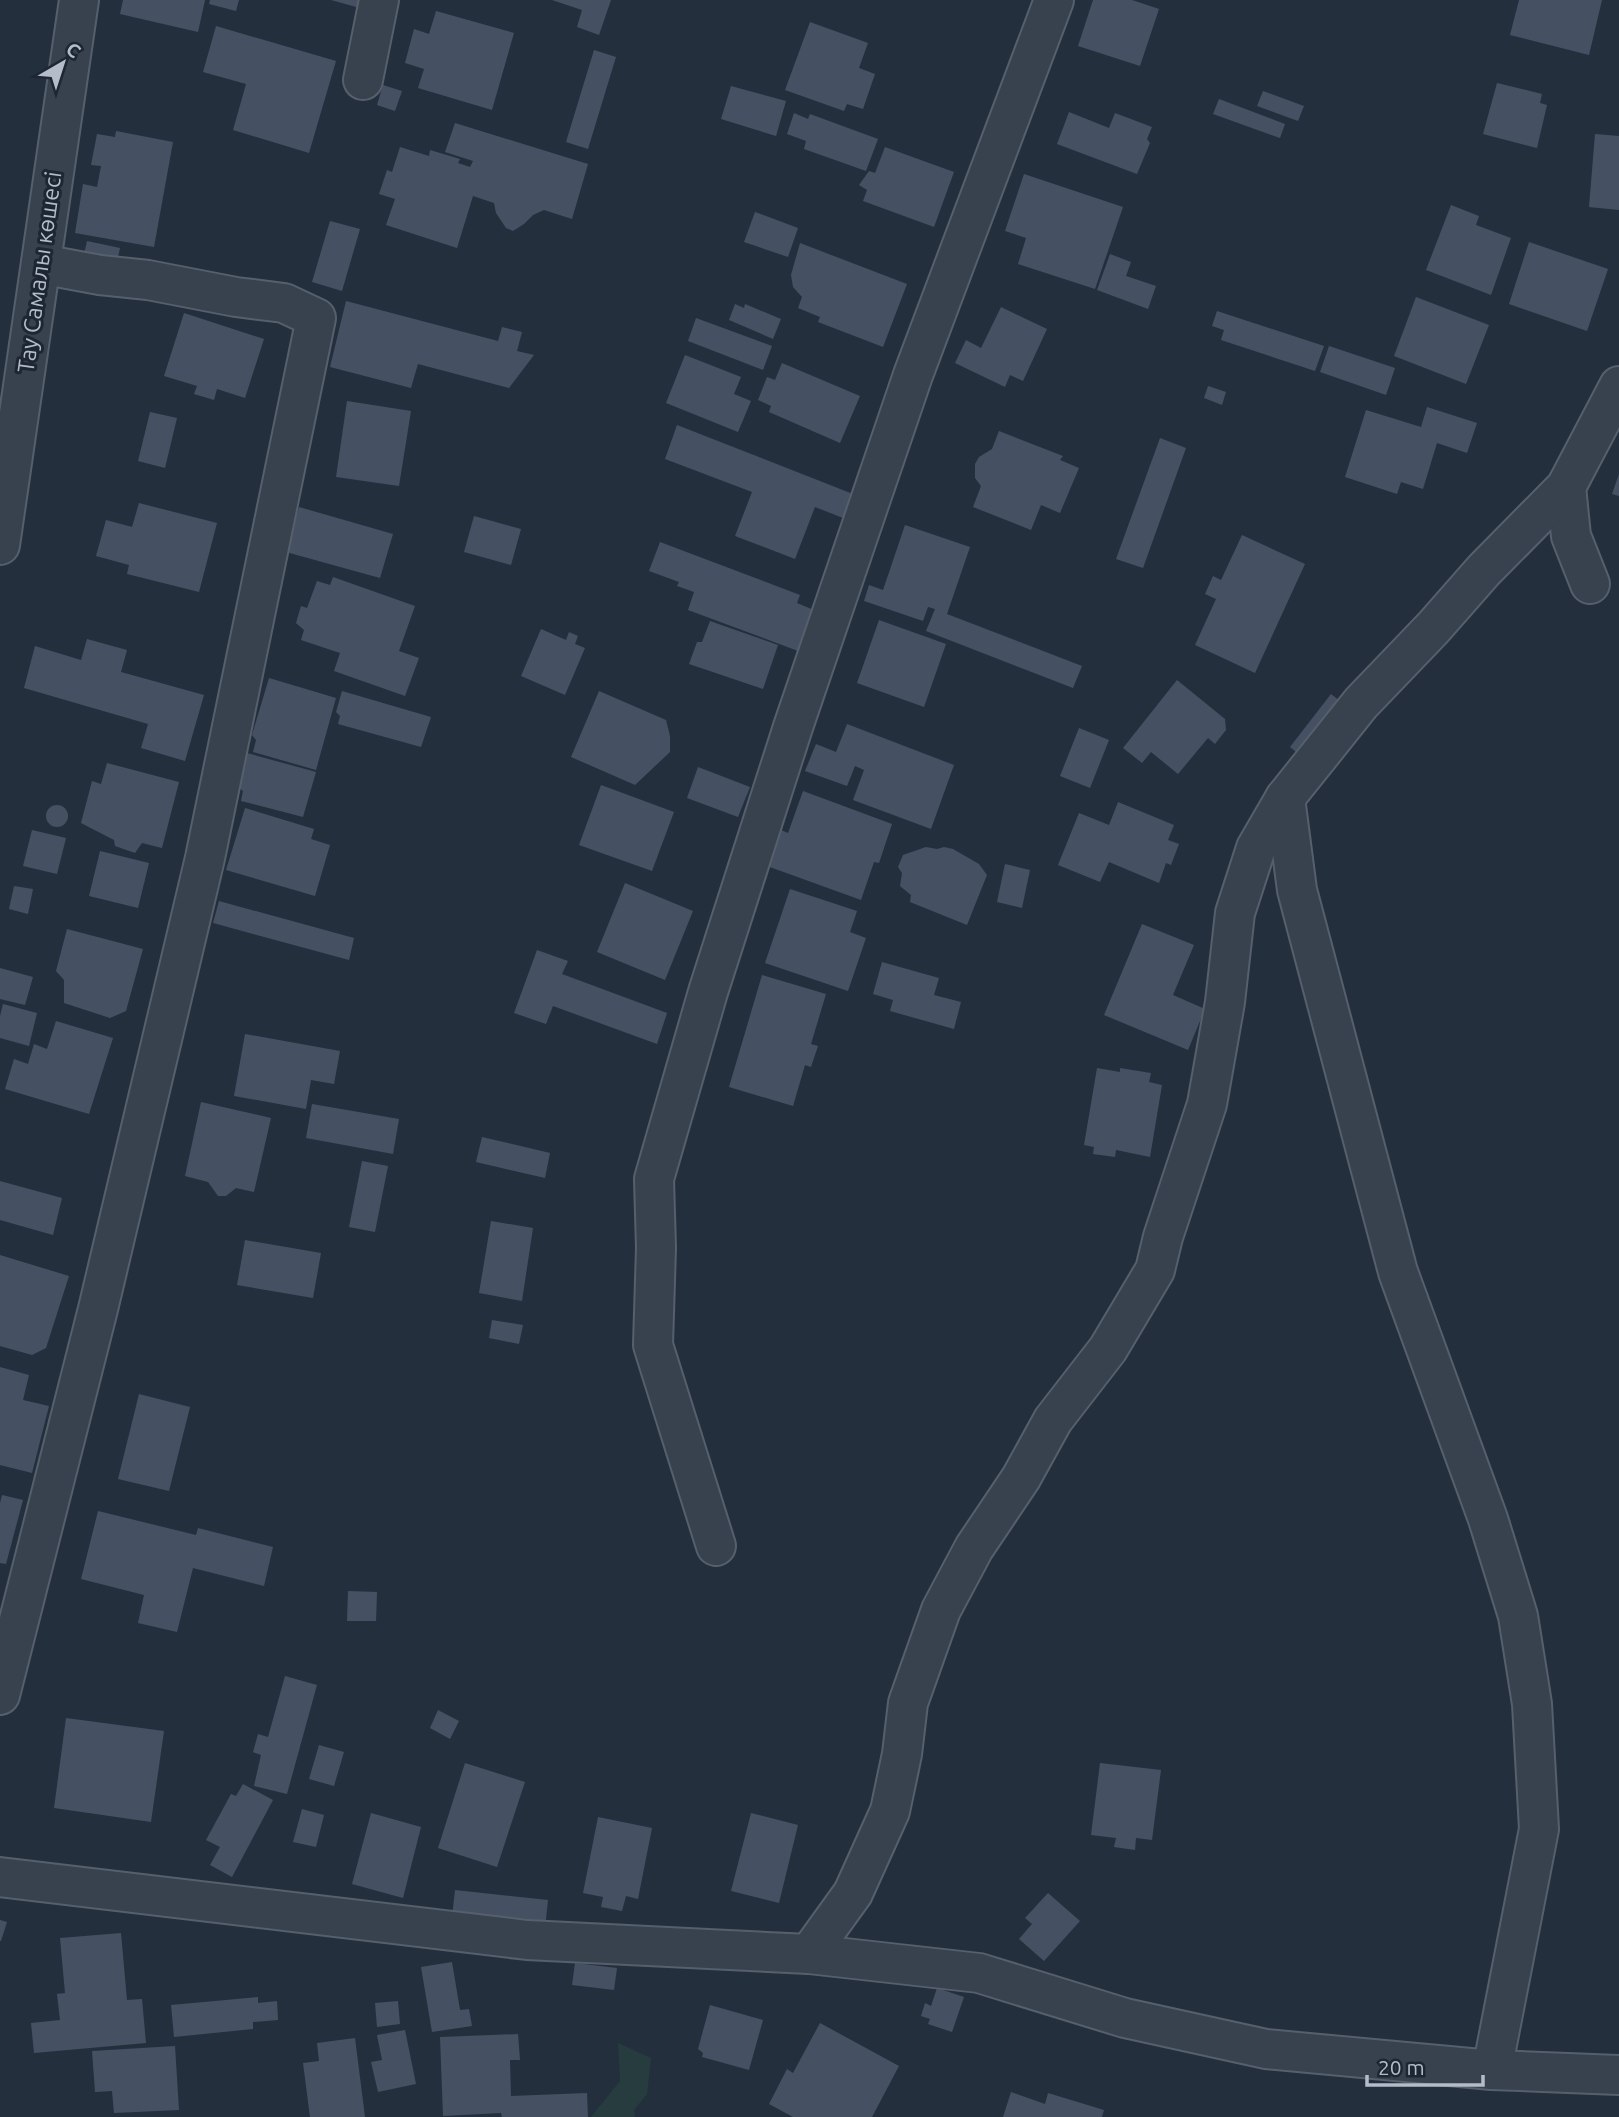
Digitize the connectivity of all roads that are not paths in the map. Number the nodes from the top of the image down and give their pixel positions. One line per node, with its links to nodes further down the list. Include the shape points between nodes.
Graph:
1 (79, 0): 5 (street, Тау Самалы көшесі)
2 (379, 0): 4 (street)
3 (1054, 0): 12 (street, via 913,375 708,992 654,1179 653,1345)
4 (363, 80)
5 (41, 264): 7 (street, Тау Самалы көшесі); 13 (street, via 284,303 316,318 205,858)
6 (1619, 386): 8 (street)
7 (4, 485): 9 (street, Тау Самалы көшесі)
8 (1566, 487): 10 (street, via 1571,536); 11 (street, via 1361,703)
9 (0, 545)
10 (1590, 584)
11 (1284, 798): 15 (street, via 1256,848 1235,913 1207,1104 1155,1270 1108,1349 1053,1420 941,1610 908,1703 890,1811 853,1893); 16 (street, via 1297,890 1398,1272 1488,1519 1518,1616 1532,1704 1539,1829)
12 (716, 1546)
13 (0, 1695)
14 (0, 1877): 15 (street, via 527,1940)
15 (809, 1954): 16 (street, via 979,1973 1125,2018 1266,2049)
16 (1492, 2070): 17 (street)
17 (1619, 2075)

